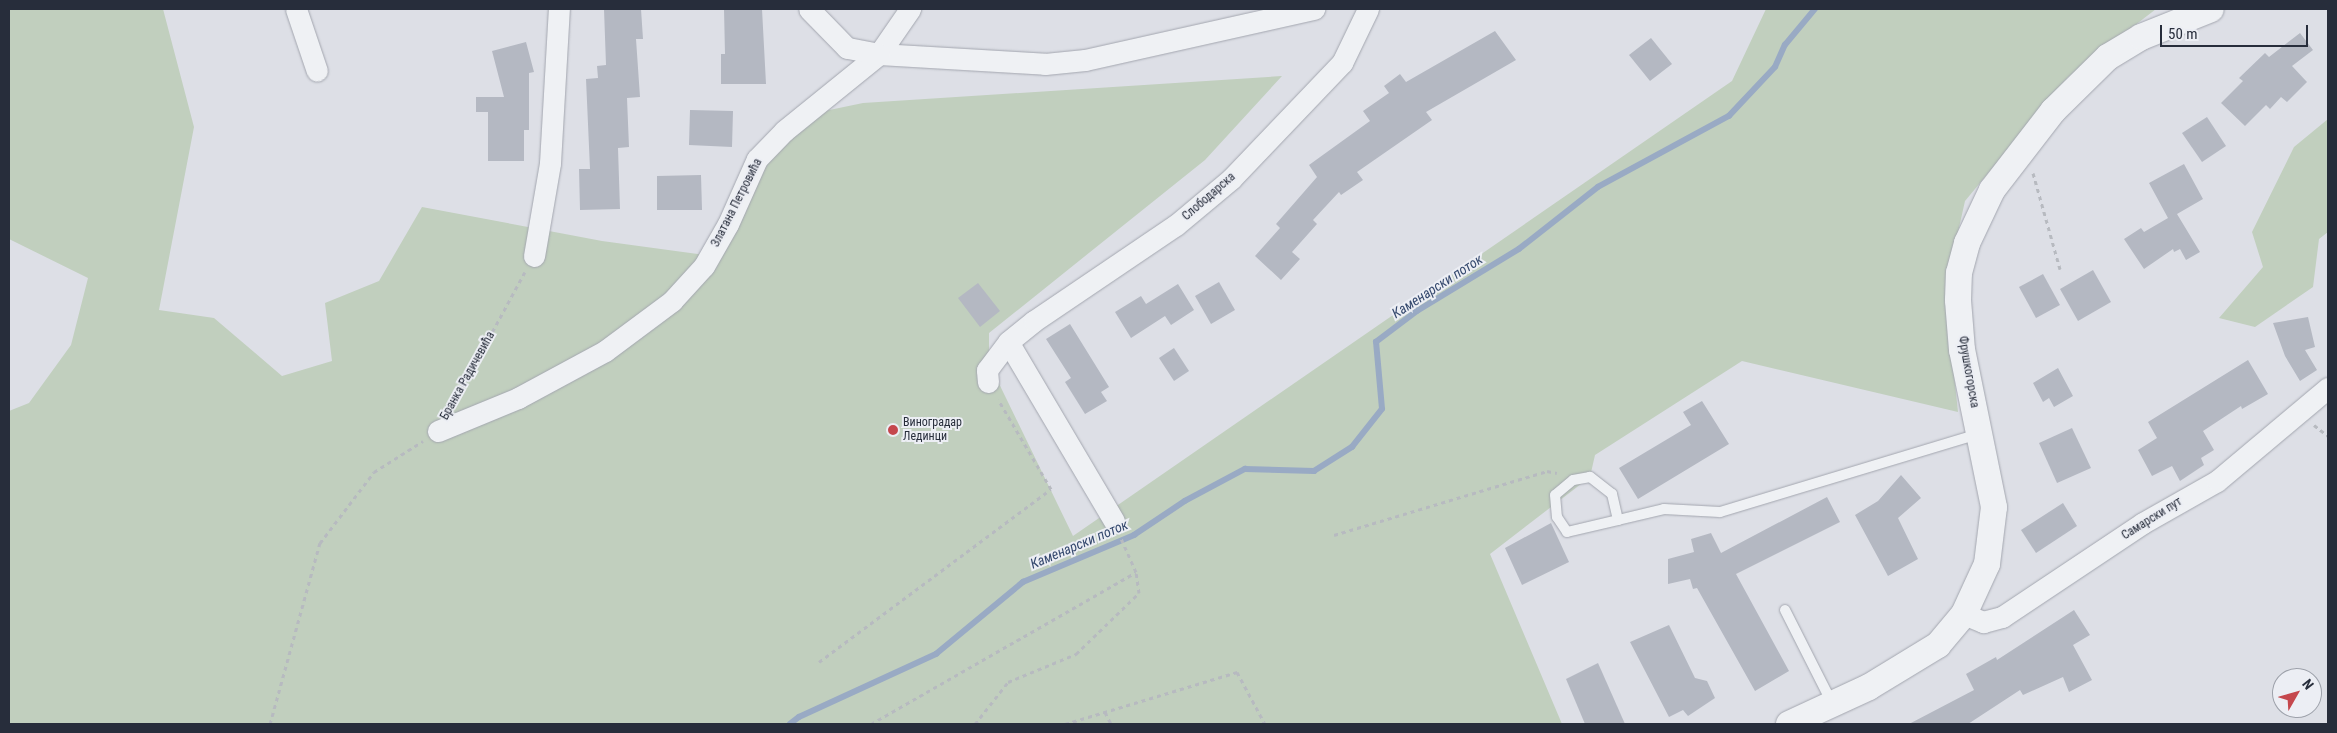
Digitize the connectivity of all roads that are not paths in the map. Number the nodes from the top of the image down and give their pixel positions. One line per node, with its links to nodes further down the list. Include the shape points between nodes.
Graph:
1 (296, 9): 9 (street)
2 (560, 9): 10 (street, via 550,163)
3 (809, 9): 8 (street, via 847,48)
4 (910, 9): 8 (street, Златана Петровића)
5 (1314, 9): 8 (street, via 1085,60 1045,64)
6 (1368, 9): 11 (street, Слободарска, via 1342,63 1231,179 1176,225)
7 (2211, 9): 15 (street, Фрушкогорска, via 2141,38 2108,57 2079,82 2006,168 1980,214 1959,273 1962,350)
8 (879, 54): 14 (street, Златана Петровића, via 784,131 757,159 728,224 704,266 672,301 605,351 518,398)
9 (318, 70)
10 (534, 256)
11 (1008, 342): 12 (street, Слободарска, via 987,370); 17 (street)
12 (988, 382)
13 (2328, 388): 19 (street, Самарски пут, via 2217,480 2143,524 2002,617 1983,622)
14 (438, 431)
15 (1980, 434): 16 (lane, via 1720,512 1664,509); 19 (street, Фрушкогорска, via 1994,507 1992,537 1987,564)
16 (1618, 520): 16 (lane, via 1567,532 1557,517 1555,495 1573,480 1590,478 1612,494)
17 (1114, 521)
18 (1784, 610): 20 (lane)
19 (1964, 614): 20 (street, Фрушкогорска, via 1951,631 1926,653 1869,687)
20 (1832, 704): 21 (street, Фрушкогорска)
21 (1795, 723)

